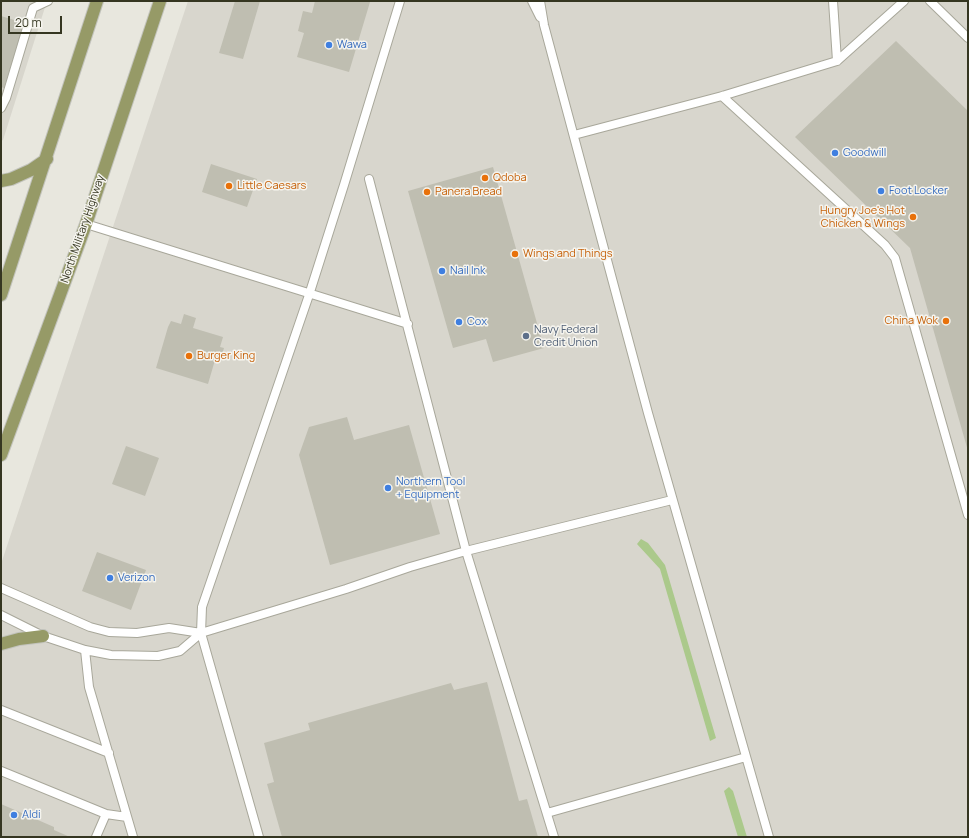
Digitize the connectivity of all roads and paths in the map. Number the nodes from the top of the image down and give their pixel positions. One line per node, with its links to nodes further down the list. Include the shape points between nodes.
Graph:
1 (48, 1): 14 (lane, via 33,8)
2 (97, 1): 16 (main road)
3 (160, 1): 19 (main road, North Military Highway)
4 (400, 1): 21 (lane)
5 (532, 1): 10 (lane)
6 (540, 1): 10 (lane)
7 (833, 1): 12 (lane)
8 (904, 1): 12 (lane)
9 (930, 1): 11 (lane)
10 (544, 25): 15 (lane)
11 (968, 38)
12 (837, 61): 13 (lane)
13 (722, 96): 15 (lane); 25 (lane, via 885,245 895,258)
14 (1, 108)
15 (574, 135): 24 (lane)
16 (47, 159): 18 (main road, via 31,170); 20 (main road)
17 (369, 178): 22 (lane)
18 (1, 181)
19 (86, 224): 21 (lane); 23 (main road, North Military Highway)
20 (1, 295)
21 (309, 295): 22 (lane); 29 (lane, via 202,607)
22 (408, 324): 26 (lane)
23 (1, 455)
24 (672, 500): 26 (lane); 35 (lane)
25 (968, 515)
26 (466, 552): 29 (lane, via 410,567); 37 (lane)
27 (1, 588): 29 (lane, via 90,627 109,632 137,633 169,628)
28 (1, 615): 30 (lane)
29 (201, 634): 32 (lane, via 180,651 158,656 111,655); 42 (lane)
30 (43, 636): 31 (main road); 32 (lane)
31 (1, 644)
32 (85, 650): 34 (lane, via 89,686)
33 (1, 710): 34 (lane)
34 (109, 753): 39 (lane)
35 (746, 757): 37 (lane); 44 (lane)
36 (1, 771): 38 (lane)
37 (547, 813): 43 (lane)
38 (106, 814): 39 (lane); 40 (lane)
39 (127, 817): 41 (lane)
40 (96, 837)
41 (133, 837)
42 (259, 837)
43 (554, 837)
44 (769, 837)

